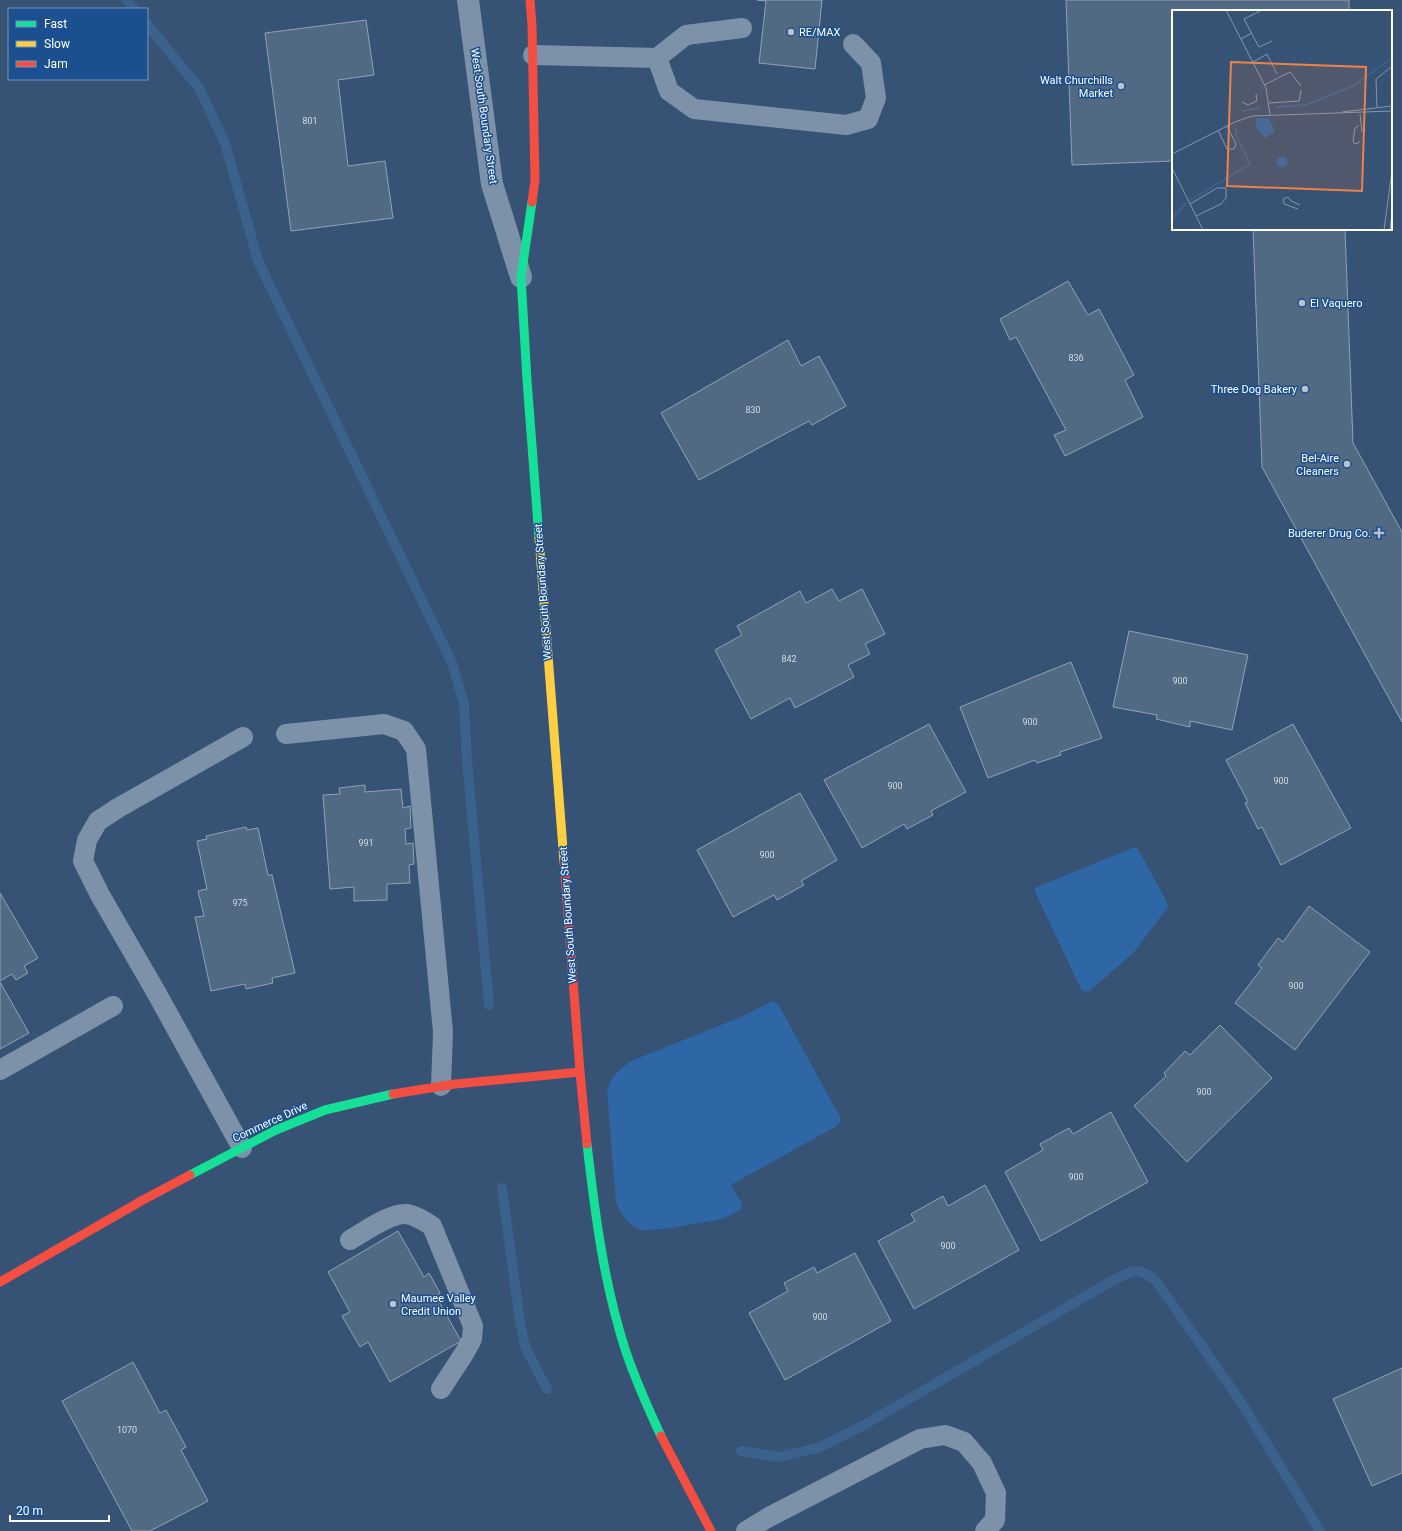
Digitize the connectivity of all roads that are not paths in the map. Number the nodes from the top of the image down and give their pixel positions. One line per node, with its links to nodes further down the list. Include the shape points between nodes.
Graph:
1 (468, 0): 7 (street, West South Boundary Street, via 492,184)
2 (530, 0): 5 (street, West South Boundary Street)
3 (742, 28): 6 (lane, via 686,35)
4 (853, 44): 6 (lane, via 871,63 876,98 868,119 846,125 694,109 669,91)
5 (533, 55): 6 (lane); 7 (street, West South Boundary Street, via 535,180)
6 (657, 58)
7 (521, 277): 12 (street, West South Boundary Street, via 526,380)
8 (286, 734): 13 (lane, via 384,724 404,731 416,749 443,1032)
9 (243, 737): 14 (lane, via 98,822 87,840 83,861)
10 (113, 1006): 11 (lane)
11 (0, 1070)
12 (580, 1072): 13 (street, Commerce Drive); 19 (street, West South Boundary Street, via 590,1176 605,1274 626,1351 644,1398)
13 (441, 1086): 14 (street, Commerce Drive, via 377,1097 325,1110 276,1130)
14 (242, 1148): 16 (street, Commerce Drive, via 143,1200)
15 (350, 1240): 17 (lane, via 396,1215 407,1214 432,1226 473,1326 472,1339)
16 (0, 1282)
17 (441, 1389)
18 (990, 1526): 20 (lane, via 996,1492 982,1463 964,1442 945,1435 920,1439)
19 (711, 1531)
20 (746, 1531)

